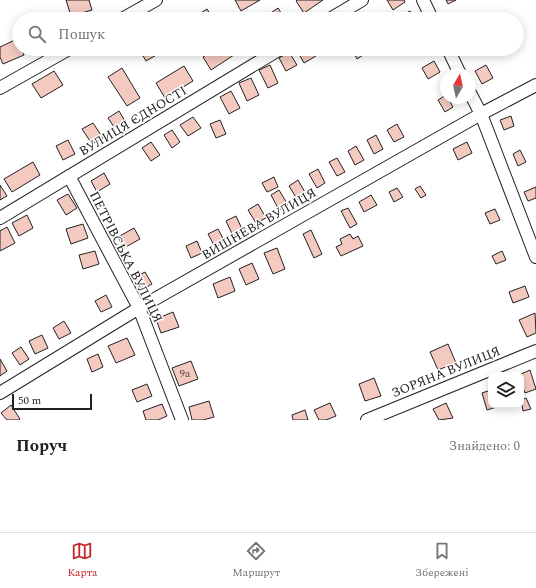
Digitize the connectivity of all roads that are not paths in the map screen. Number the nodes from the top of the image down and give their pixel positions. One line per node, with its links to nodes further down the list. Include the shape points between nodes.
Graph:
1 (156, 0): 4 (street)
2 (362, 0): 5 (street)
3 (423, 0): 6 (street)
4 (135, 12)
5 (342, 12)
6 (429, 12)
7 (57, 56): 12 (street)
8 (268, 56): 15 (street, ВУЛИЦЯ ЄДНОСТІ)
9 (451, 56): 10 (street)
10 (457, 68)
11 (536, 85): 14 (street, ВИШНЕВА ВУЛИЦЯ)
12 (0, 88)
13 (475, 104): 14 (street)
14 (480, 114): 17 (street); 18 (street, ВИШНЕВА ВУЛИЦЯ)
15 (69, 176): 16 (street, ВУЛИЦЯ ЄДНОСТІ); 18 (street, ПЕТРІВСЬКА ВУЛИЦЯ)
16 (0, 218)
17 (536, 257)
18 (139, 308): 20 (street, ВИШНЕВА ВУЛИЦЯ); 21 (street, ПЕТРІВСЬКА ВУЛИЦЯ)
19 (536, 351): 22 (street, ЗОРЯНА ВУЛИЦЯ)
20 (0, 393)
21 (182, 420)
22 (367, 420)

